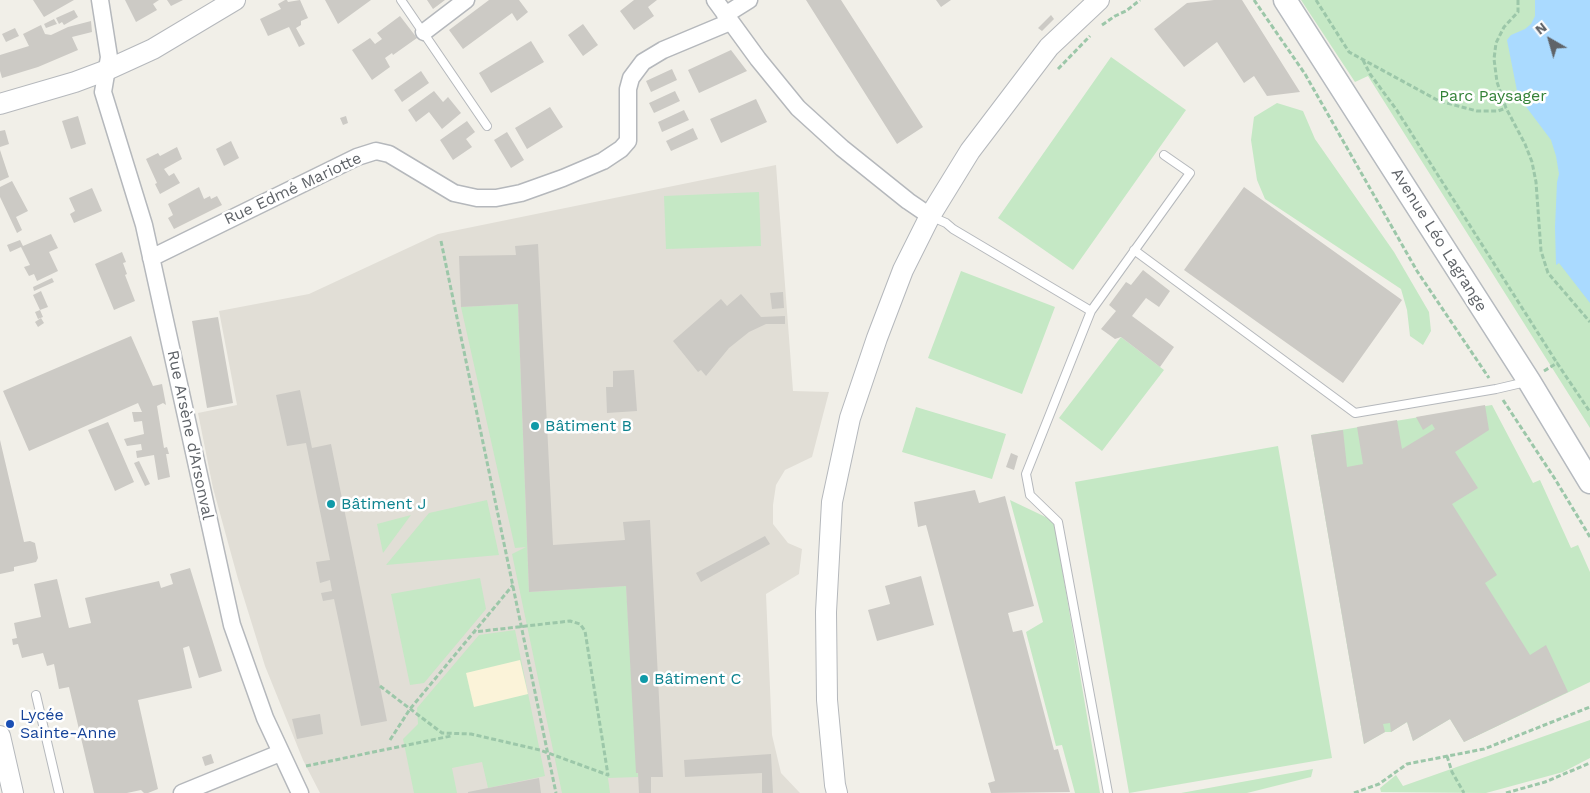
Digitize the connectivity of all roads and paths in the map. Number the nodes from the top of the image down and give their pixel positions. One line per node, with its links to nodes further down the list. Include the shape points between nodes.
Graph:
1 (100, 0): 18 (street, Rue Arsène d'Arsonval, via 108,44)
2 (235, 0): 18 (street, via 153,49)
3 (402, 0): 15 (lane)
4 (466, 0): 15 (street)
5 (715, 0): 13 (street)
6 (749, 0): 13 (street)
7 (1099, 0): 24 (street, via 1050,47 970,151)
8 (1140, 0): 14 (path)
9 (1254, 0): 32 (path, via 1305,74 1417,271)
10 (1285, 0): 31 (main road, Avenue Léo Lagrange)
11 (1316, 0): 17 (path, via 1349,52)
12 (1518, 0): 21 (path, via 1518,12 1498,36 1494,50 1497,82)
13 (727, 18): 24 (street, via 798,108 842,148); 27 (street, Rue Edmé Mariotte, via 643,62 631,78 628,89 628,141 603,161 563,178 522,192 496,198 477,198 454,193 388,154 376,151 357,157)
14 (1101, 26)
15 (424, 32): 22 (lane)
16 (1094, 33): 19 (path)
17 (1362, 60): 21 (path, via 1439,101 1476,111); 30 (path)
18 (107, 70): 20 (street); 27 (street, Rue Arsène d'Arsonval, via 103,92)
19 (1056, 71)
20 (0, 104)
21 (1506, 108): 29 (path, via 1532,162 1541,251 1548,273)
22 (487, 126)
23 (1164, 155): 26 (lane, via 1190,173)
24 (930, 216): 28 (lane); 56 (street, via 903,270 863,379 850,418 832,502 826,612 827,700)
25 (441, 240): 36 (path)
26 (1134, 250): 28 (lane); 32 (lane, via 1355,413)
27 (151, 258): 46 (street, Rue Arsène d'Arsonval, via 232,624)
28 (1091, 311): 57 (lane, via 1026,474 1030,495 1058,522)
29 (1590, 322)
30 (1556, 362): 31 (path); 33 (path)
31 (1529, 381): 32 (lane); 34 (main road, Avenue Léo Lagrange)
32 (1496, 389): 35 (path)
33 (1590, 412)
34 (1590, 482)
35 (1590, 537)
36 (513, 585): 37 (path); 38 (path)
37 (521, 625): 38 (path); 47 (path); 47 (path, via 570,620 580,624 585,631 608,775)
38 (474, 632): 42 (path)
39 (380, 686): 42 (path)
40 (36, 695): 52 (lane)
41 (1590, 707): 48 (path, via 1484,750)
42 (410, 709): 43 (path, via 442,733); 45 (path)
43 (457, 734): 47 (path, via 470,734); 50 (path)
44 (0, 736): 51 (street)
45 (390, 740)
46 (280, 753): 53 (street); 54 (street, Rue Arsène d'Arsonval)
47 (548, 753): 55 (path)
48 (1447, 756): 58 (path, via 1407,764 1379,784); 59 (path)
49 (1590, 763): 60 (path, via 1545,782)
50 (300, 767)
51 (13, 793)
52 (59, 793)
53 (182, 793)
54 (300, 793)
55 (556, 793)
56 (837, 793)
57 (1108, 793)
58 (1354, 793)
59 (1464, 793)
60 (1506, 793)

